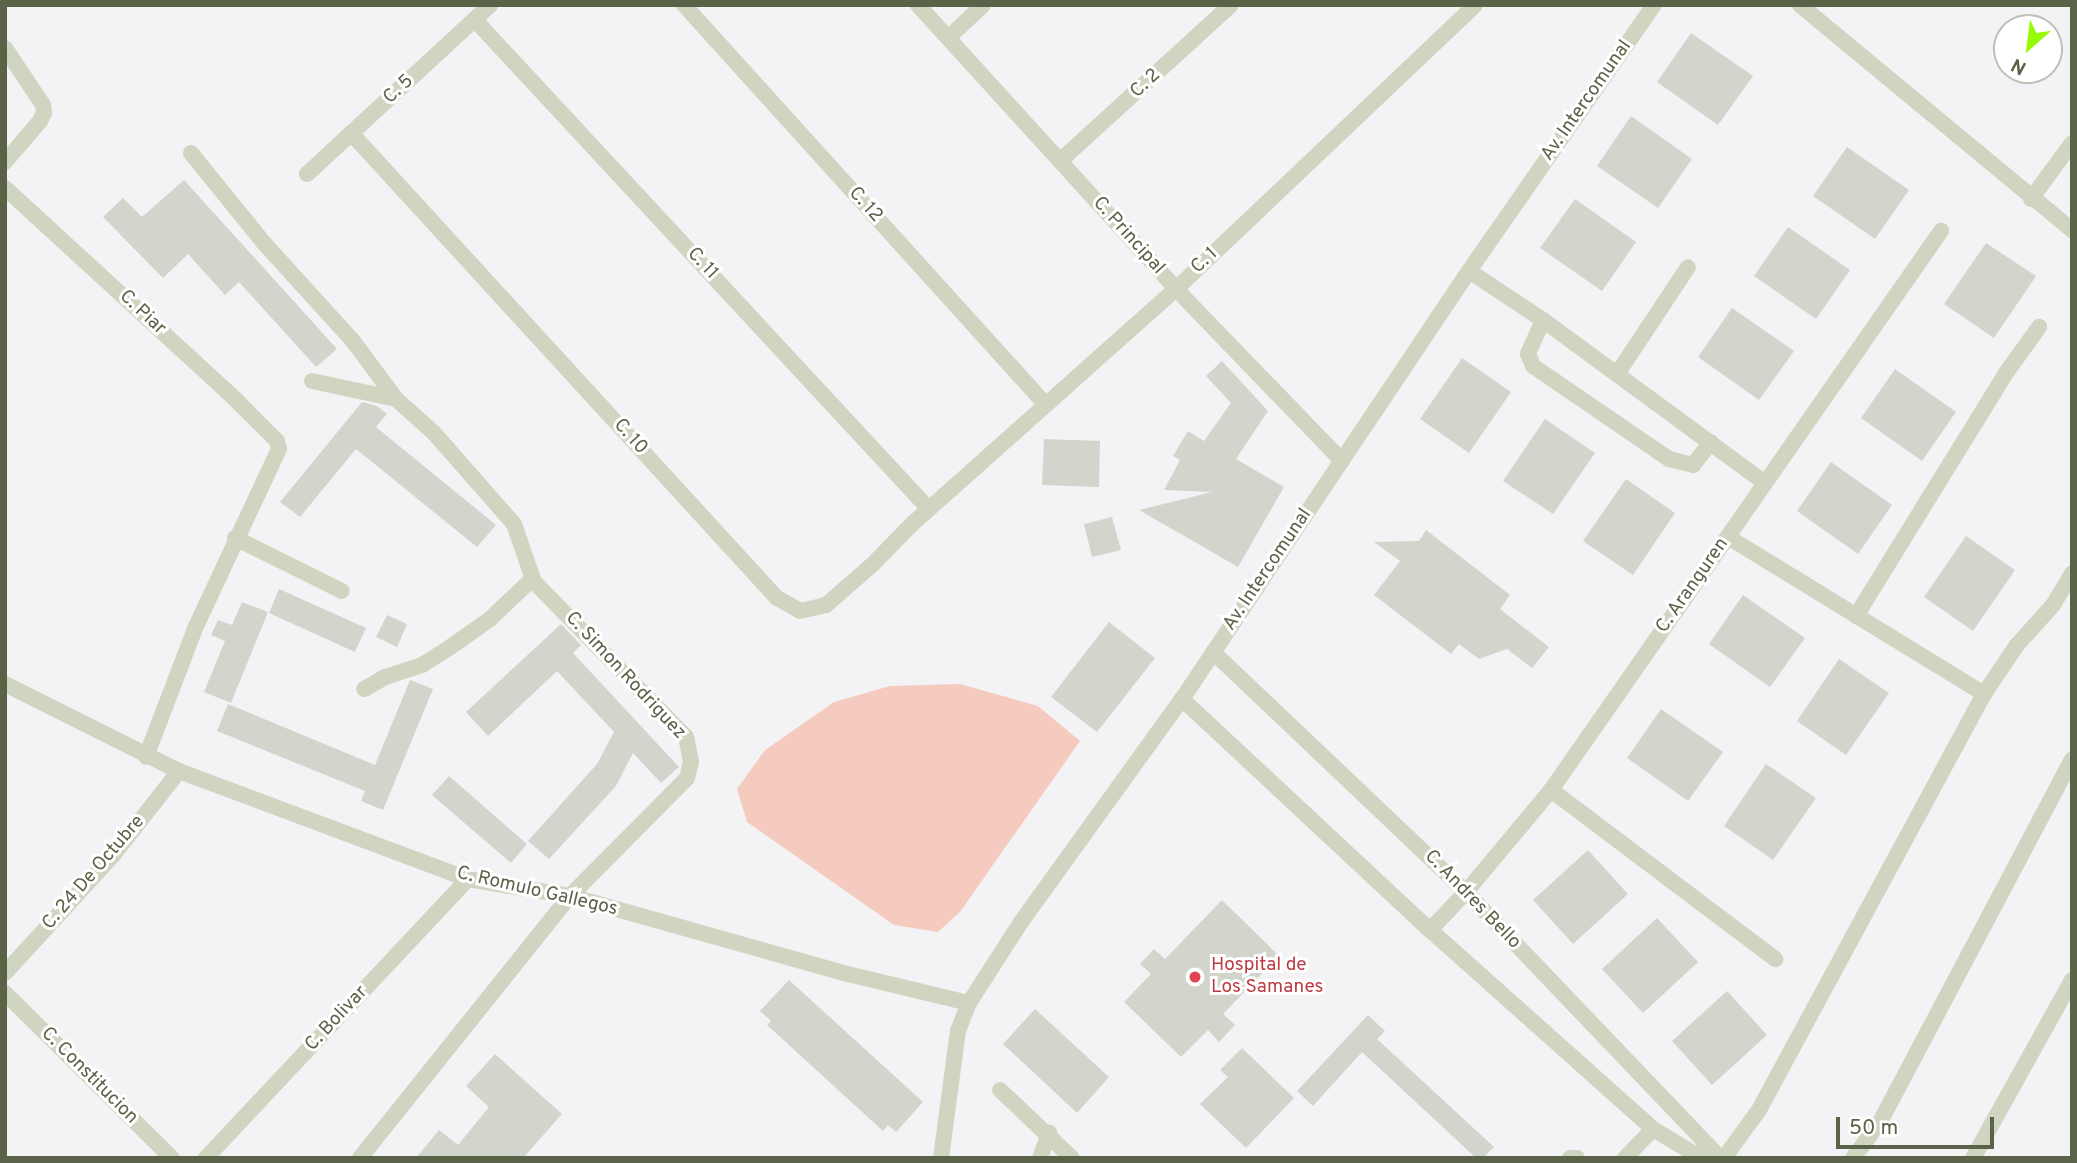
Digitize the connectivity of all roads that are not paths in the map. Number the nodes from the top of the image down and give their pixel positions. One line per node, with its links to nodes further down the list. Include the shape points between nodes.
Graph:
1 (490, 5): 9 (street, C. 5)
2 (684, 5): 30 (street, C. 12)
3 (918, 5): 10 (street, C. Principal)
4 (983, 5): 10 (street)
5 (1231, 5): 15 (street, C. 2)
6 (1475, 5): 24 (street, C. 1)
7 (1654, 5): 23 (street, Av. Intercomunal)
8 (1800, 5): 19 (street)
9 (475, 20): 12 (street, C. 5); 34 (street, C. 11)
10 (948, 38): 15 (street, C. Principal)
11 (5, 48): 16 (street, via 43,105 40,121)
12 (351, 133): 17 (street, C. 5); 34 (street, C. 10, via 777,598 800,611 826,606)
13 (2072, 143): 19 (street)
14 (191, 153): 29 (street, via 263,243 353,341)
15 (1060, 161): 24 (street, C. Principal)
16 (5, 162)
17 (307, 174)
18 (5, 188): 36 (street, C. Piar, via 276,442 279,449)
19 (2031, 199): 21 (street)
20 (1941, 230): 33 (street, C. Aranguren)
21 (2072, 230)
22 (1688, 267): 27 (street)
23 (1469, 271): 25 (street); 32 (street, Av. Intercomunal)
24 (1176, 289): 30 (street, C. 1); 32 (street, C. Principal)
25 (1543, 320): 27 (street); 31 (street, via 1528,354 1533,366 1669,459 1693,466)
26 (2039, 327): 40 (street)
27 (1617, 374): 31 (street)
28 (312, 381): 29 (street)
29 (396, 399): 38 (street, via 434,433 514,524)
30 (1046, 405): 34 (street, C. 1)
31 (1711, 442): 33 (street)
32 (1342, 461): 41 (street, Av. Intercomunal)
33 (1765, 483): 35 (street, C. Aranguren)
34 (929, 509)
35 (1728, 537): 40 (street); 49 (street, C. Aranguren)
36 (235, 538): 39 (street); 46 (street)
37 (2072, 573): 44 (street, via 2053,605)
38 (534, 582): 43 (street, via 449,648); 52 (street, C. Simon Rodriguez, via 686,737 691,762 687,778)
39 (342, 591)
40 (1856, 617): 44 (street)
41 (1213, 652): 45 (street, Av. Intercomunal); 51 (street, C. Andres Bello)
42 (5, 684): 46 (street, C. Romulo Gallegos)
43 (364, 690)
44 (1983, 694): 72 (street, via 1759,1110)
45 (1182, 699): 53 (street); 58 (street, Av. Intercomunal, via 1021,922)
46 (146, 757): 48 (street, C. Romulo Gallegos)
47 (2072, 760): 73 (street, via 1881,1122)
48 (179, 771): 50 (street, C. Romulo Gallegos); 55 (street, C. 24 De Octubre, via 114,854)
49 (1551, 790): 51 (street, C. Aranguren); 54 (street)
50 (468, 879): 52 (street, C. Romulo Gallegos); 63 (street, C. Bolivar)
51 (1466, 891): 53 (street, C. Aranguren); 72 (street, C. Andres Bello)
52 (570, 896): 58 (street, C. Romulo Gallegos); 64 (street, C. Simon Rodriguez)
53 (1430, 930): 60 (street)
54 (1775, 959)
55 (5, 973)
56 (2072, 981): 74 (street)
57 (5, 993): 62 (street, C. Constitucion)
58 (969, 1003): 65 (street, Av. Intercomunal, via 957,1031)
59 (1000, 1090): 61 (street)
60 (1653, 1129): 70 (street); 71 (street, via 1693,1153)
61 (1049, 1133): 66 (street); 67 (street)
62 (172, 1158)
63 (206, 1158)
64 (360, 1158)
65 (941, 1158)
66 (1040, 1158)
67 (1072, 1158)
68 (1570, 1158): 69 (street)
69 (1577, 1158)
70 (1625, 1158)
71 (1713, 1158)
72 (1722, 1158)
73 (1853, 1158)
74 (1973, 1158)

